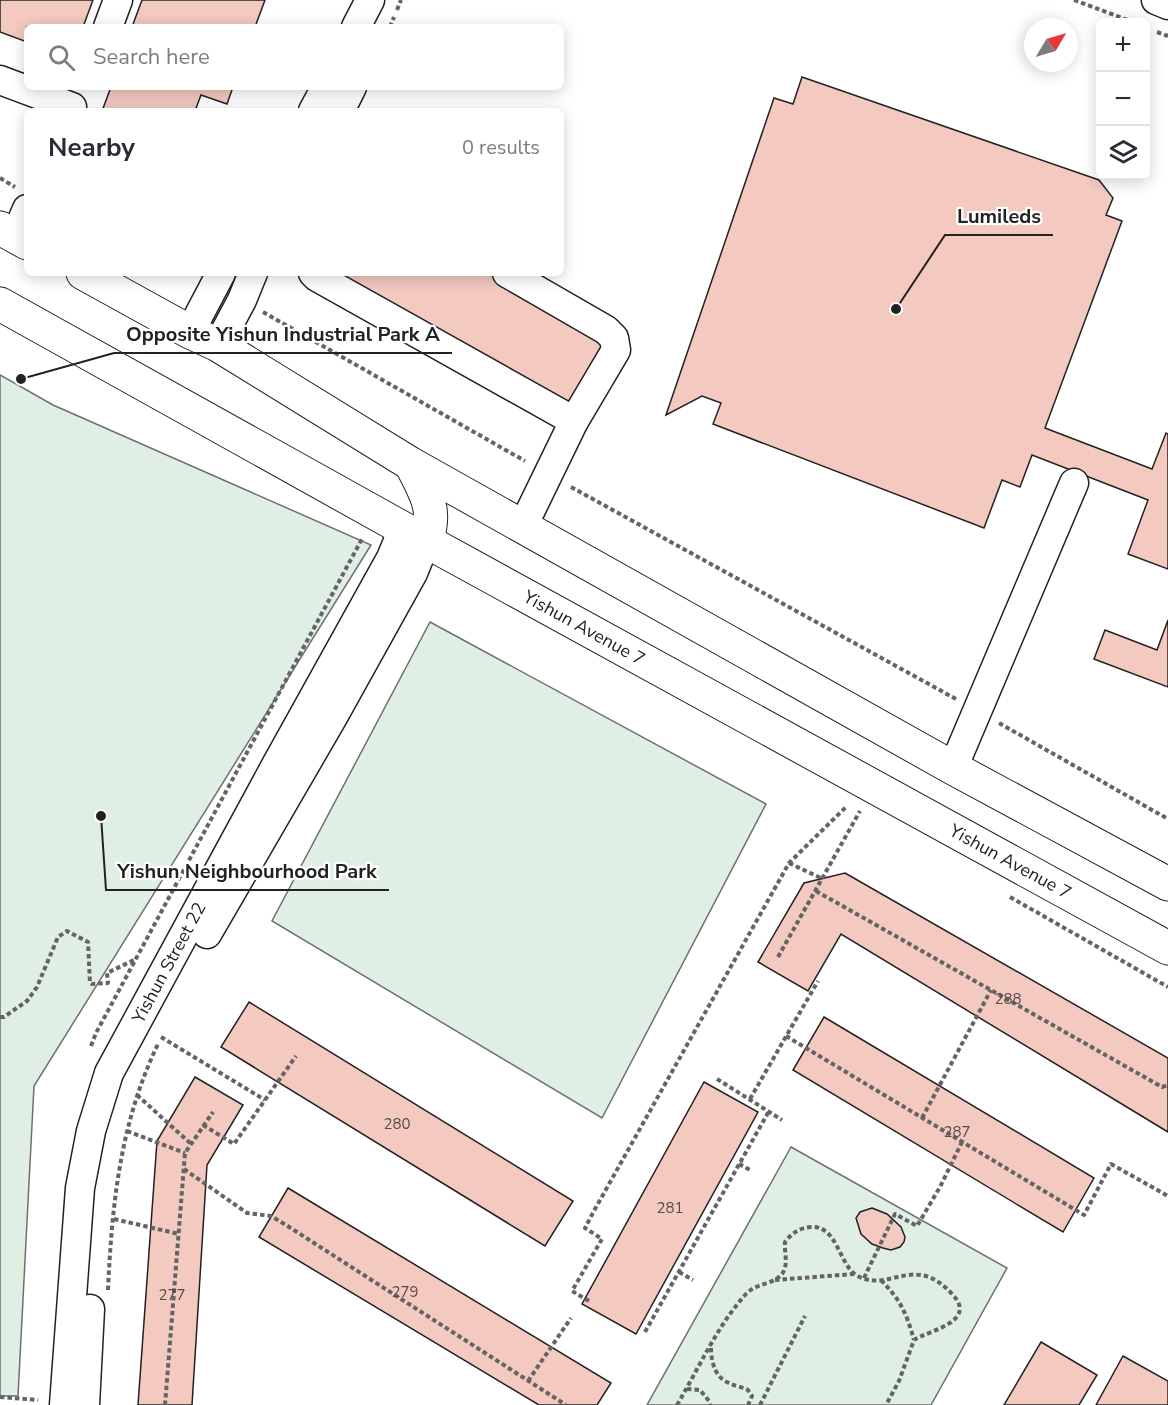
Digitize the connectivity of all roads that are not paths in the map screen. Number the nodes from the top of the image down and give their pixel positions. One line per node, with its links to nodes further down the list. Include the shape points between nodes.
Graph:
1 (118, 0): 6 (street)
2 (370, 0): 7 (street)
3 (384, 0): 8 (street)
4 (1156, 0): 5 (street)
5 (1168, 5)
6 (109, 24)
7 (358, 24)
8 (375, 24)
9 (0, 80): 10 (street)
10 (24, 87)
11 (34, 90): 14 (street)
12 (324, 90): 15 (street)
13 (350, 90): 16 (street)
14 (75, 102)
15 (315, 108)
16 (342, 108)
17 (88, 276): 23 (main road)
18 (220, 276): 23 (street)
19 (252, 276): 23 (street, via 242,300)
20 (317, 276): 24 (street)
21 (512, 276): 24 (street, via 614,338 615,350)
22 (0, 304): 27 (main road, Yishun Avenue 7)
23 (204, 339): 25 (main road)
24 (574, 421): 28 (street)
25 (411, 464): 28 (main road); 29 (main road, via 432,509 432,527)
26 (1074, 483): 30 (street)
27 (394, 524): 29 (main road, Yishun Avenue 7); 33 (street, Yishun Street 22, via 399,539 391,558 109,1073 90,1131 80,1188)
28 (523, 526): 30 (main road)
29 (426, 541): 32 (main road, Yishun Avenue 7); 34 (street, Yishun Street 22, via 414,573 132,1068 106,1129 93,1242)
30 (953, 768): 31 (main road)
31 (1168, 884)
32 (1168, 948)
33 (53, 1403)
34 (85, 1405)

